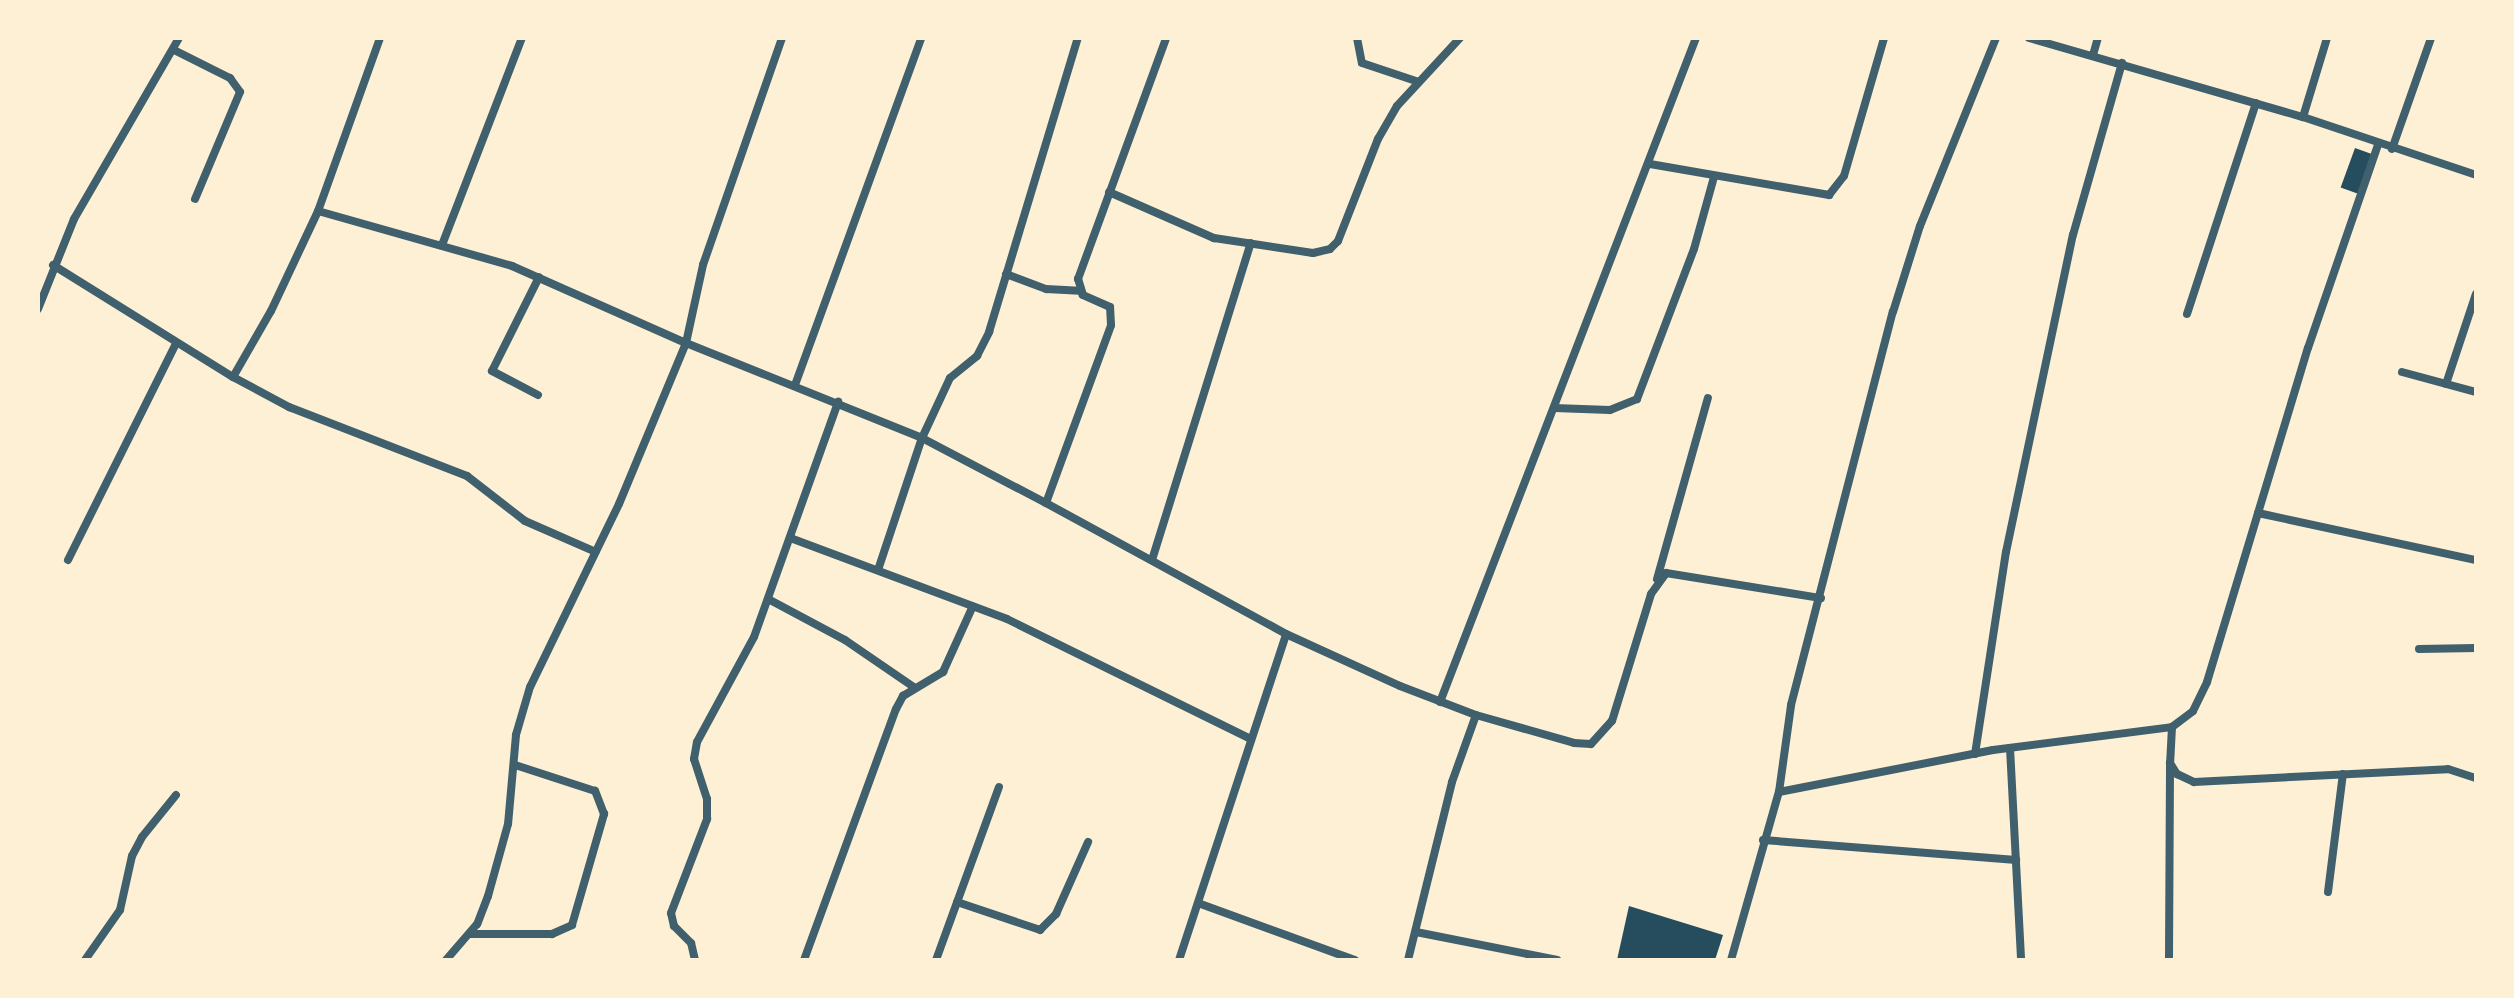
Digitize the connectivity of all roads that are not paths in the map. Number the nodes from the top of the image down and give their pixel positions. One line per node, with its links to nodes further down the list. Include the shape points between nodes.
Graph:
1 (179, 38): 17 (street)
2 (380, 38): 30 (street)
3 (522, 38): 32 (street)
4 (782, 38): 41 (street, via 703,265)
5 (921, 38): 45 (street)
6 (1078, 38): 34 (street)
7 (1166, 38): 28 (street)
8 (1357, 38): 20 (street, via 1362,63)
9 (1460, 38): 20 (street)
10 (1696, 38): 25 (street)
11 (1884, 38): 27 (street, via 1839,188 1815,196)
12 (1996, 38): 61 (street, via 1906,269)
13 (2029, 38): 18 (street)
14 (2098, 38): 18 (street)
15 (2327, 38): 22 (street)
16 (2431, 38): 24 (street)
17 (174, 50): 29 (street, via 230,78 240,92); 33 (street)
18 (2093, 55): 19 (street)
19 (2122, 63): 21 (street); 73 (street, via 2070,249 2006,552)
20 (1419, 82): 31 (street, via 1378,139 1338,241 1330,249 1313,253)
21 (2256, 103): 22 (street); 39 (street)
22 (2303, 117): 23 (street)
23 (2378, 145): 24 (street); 53 (street)
24 (2392, 149): 26 (street)
25 (1650, 164): 27 (street); 50 (street)
26 (2476, 175)
27 (1714, 177): 50 (street, via 1694,249 1637,399 1610,410)
28 (1109, 192): 31 (street, via 1196,232); 36 (street, via 1078,279)
29 (195, 199)
30 (318, 211): 32 (street); 43 (street)
31 (1251, 243): 57 (street)
32 (442, 245): 35 (street)
33 (53, 265): 38 (street); 40 (street)
34 (1006, 274): 36 (street, via 1046,289); 51 (street, via 983,346 950,378)
35 (539, 277): 41 (street); 47 (street, via 492,371)
36 (1079, 291): 52 (street, via 1110,307 1111,325)
37 (2476, 294): 44 (street)
38 (38, 309)
39 (2187, 314)
40 (176, 343): 43 (street); 56 (street)
41 (686, 343): 45 (street); 55 (street)
42 (2402, 372): 44 (street)
43 (233, 377): 55 (street, via 303,412 467,476 525,521)
44 (2446, 384): 46 (street)
45 (795, 385): 49 (street)
46 (2476, 392)
47 (538, 395)
48 (1708, 398): 60 (street)
49 (838, 402): 51 (street); 54 (street)
50 (1554, 408): 68 (street)
51 (922, 438): 52 (street); 59 (street)
52 (1046, 503): 57 (street)
53 (2258, 513): 58 (street); 70 (street, via 2207,682 2193,711)
54 (793, 539): 59 (street); 62 (street)
55 (596, 552): 75 (street, via 530,687 516,735)
56 (68, 560)
57 (1152, 560): 64 (street)
58 (2476, 560)
59 (878, 570): 63 (street)
60 (1657, 580): 61 (street, via 1681,573); 69 (street, via 1604,735 1591,744 1574,743)
61 (1821, 598): 79 (street, via 1791,705)
62 (770, 600): 67 (street, via 845,640); 91 (street, via 697,742 694,759 707,799 707,819 671,913 674,926 691,943)
63 (973, 606): 67 (street, via 943,672); 71 (street)
64 (1286, 634): 68 (street); 71 (street)
65 (2476, 648): 66 (street)
66 (2419, 649)
67 (915, 688): 92 (street, via 896,709)
68 (1440, 702): 69 (street)
69 (1476, 715): 87 (street, via 1452,782)
70 (2172, 727): 72 (street); 74 (street)
71 (1251, 739): 86 (street)
72 (2010, 748): 73 (street); 83 (street)
73 (1975, 754): 79 (street)
74 (2170, 763): 76 (street, via 2177,774 2194,782); 100 (street)
75 (515, 765): 88 (street, via 508,824 488,896); 88 (street, via 595,791 602,800 578,911 563,932)
76 (2343, 774): 77 (street, via 2448,769); 84 (street)
77 (2476, 778)
78 (999, 787): 85 (street)
79 (1779, 792): 81 (street)
80 (176, 795): 89 (street, via 142,837 132,856 120,910)
81 (1763, 840): 83 (street); 98 (street)
82 (1088, 842): 85 (street, via 1056,914 1040,930)
83 (2016, 860): 99 (street)
84 (2328, 892)
85 (957, 902): 93 (street)
86 (1198, 903): 94 (street); 95 (street)
87 (1416, 932): 96 (street); 97 (street)
88 (470, 934): 90 (street)
89 (85, 960)
90 (446, 960)
91 (695, 960)
92 (804, 960)
93 (936, 960)
94 (1179, 960)
95 (1355, 960)
96 (1408, 960)
97 (1557, 960)
98 (1731, 960)
99 (2021, 960)
100 (2169, 960)

